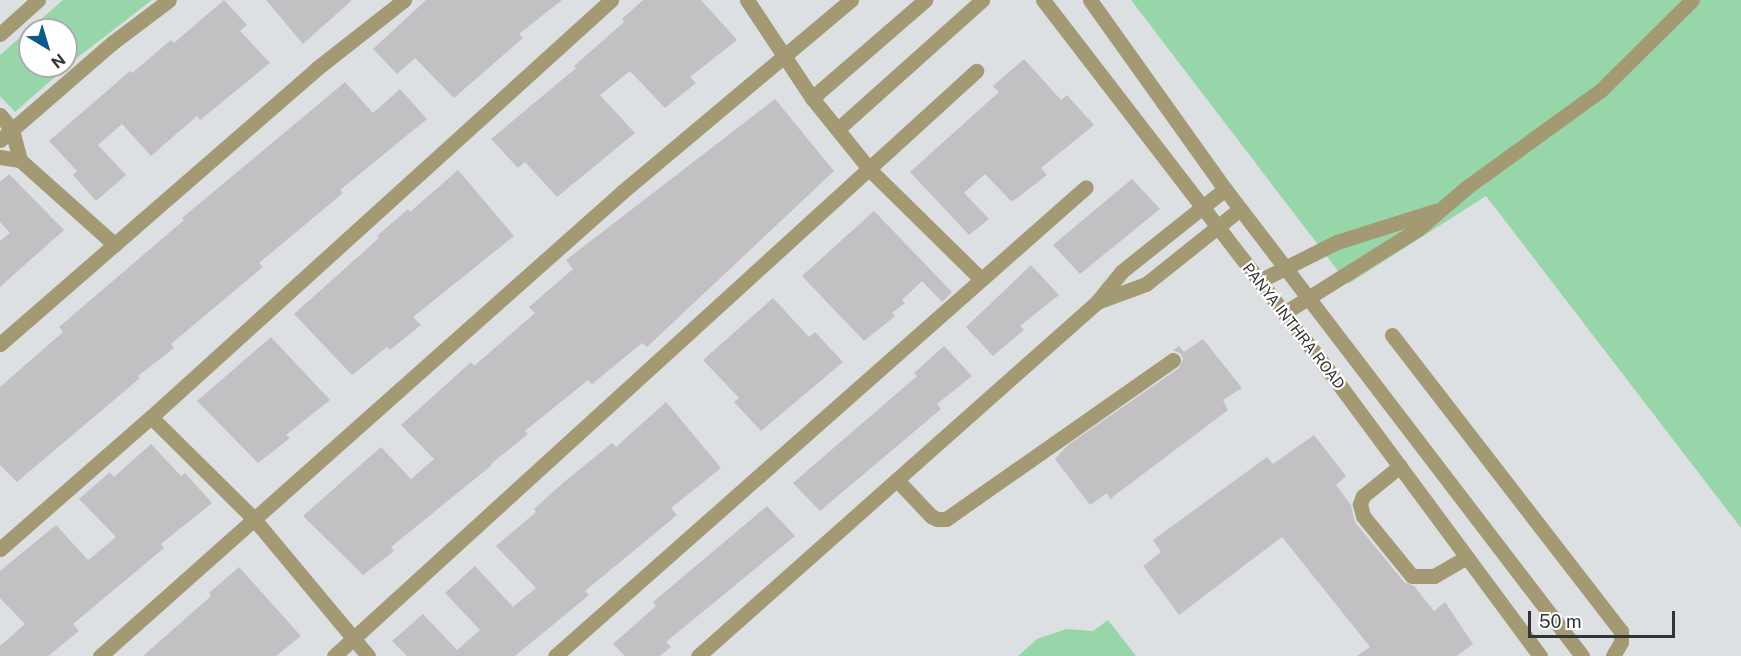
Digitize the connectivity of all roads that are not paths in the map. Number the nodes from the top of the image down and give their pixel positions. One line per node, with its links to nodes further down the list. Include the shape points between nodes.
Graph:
1 (38, 0): 12 (street)
2 (169, 0): 18 (street, via 112,43)
3 (404, 0): 29 (street, via 316,69)
4 (610, 0): 39 (street)
5 (747, 0): 13 (street)
6 (851, 0): 13 (street)
7 (925, 0): 15 (street)
8 (982, 0): 17 (street)
9 (1043, 0): 25 (street, PANYA INTHRA ROAD)
10 (1090, 0): 24 (street, PANYA INTHRA ROAD)
11 (1692, 0): 27 (street, via 1601,90)
12 (0, 34)
13 (783, 55): 15 (street); 42 (street, via 622,192)
14 (976, 71): 22 (street)
15 (812, 98): 17 (street)
16 (0, 115): 18 (street)
17 (839, 128): 22 (street)
18 (12, 130): 19 (street); 21 (street)
19 (0, 140)
20 (0, 157): 21 (street)
21 (20, 160): 29 (street)
22 (870, 170): 31 (street); 45 (street)
23 (1086, 187): 31 (street)
24 (1225, 189): 25 (street); 26 (street, PANYA INTHRA ROAD)
25 (1202, 206): 28 (street, PANYA INTHRA ROAD); 34 (street, via 1121,272)
26 (1240, 209): 28 (street); 30 (street, PANYA INTHRA ROAD)
27 (1438, 210): 30 (street, via 1337,242); 33 (street, via 1418,229)
28 (1217, 226): 32 (street, PANYA INTHRA ROAD); 34 (street, via 1146,284)
29 (115, 245): 37 (street)
30 (1286, 268): 32 (street); 33 (street, PANYA INTHRA ROAD)
31 (981, 279): 49 (street)
32 (1259, 281): 35 (street, PANYA INTHRA ROAD)
33 (1307, 298): 35 (street); 52 (street, PANYA INTHRA ROAD)
34 (1097, 302): 41 (street)
35 (1284, 313): 40 (street, PANYA INTHRA ROAD)
36 (1392, 335): 53 (street, via 1621,631 1621,642)
37 (0, 344)
38 (1173, 360): 41 (street, via 946,519 931,516)
39 (151, 417): 42 (street); 43 (street)
40 (1400, 466): 44 (street, PANYA INTHRA ROAD); 44 (street, via 1364,496 1360,504 1363,516 1412,576 1434,576)
41 (897, 480): 50 (street)
42 (254, 519): 45 (street); 46 (street)
43 (0, 549)
44 (1467, 557): 51 (street, PANYA INTHRA ROAD)
45 (352, 639): 47 (street); 48 (street)
46 (100, 656)
47 (334, 656)
48 (368, 656)
49 (555, 656)
50 (698, 656)
51 (1540, 656)
52 (1582, 656)
53 (1613, 656)

